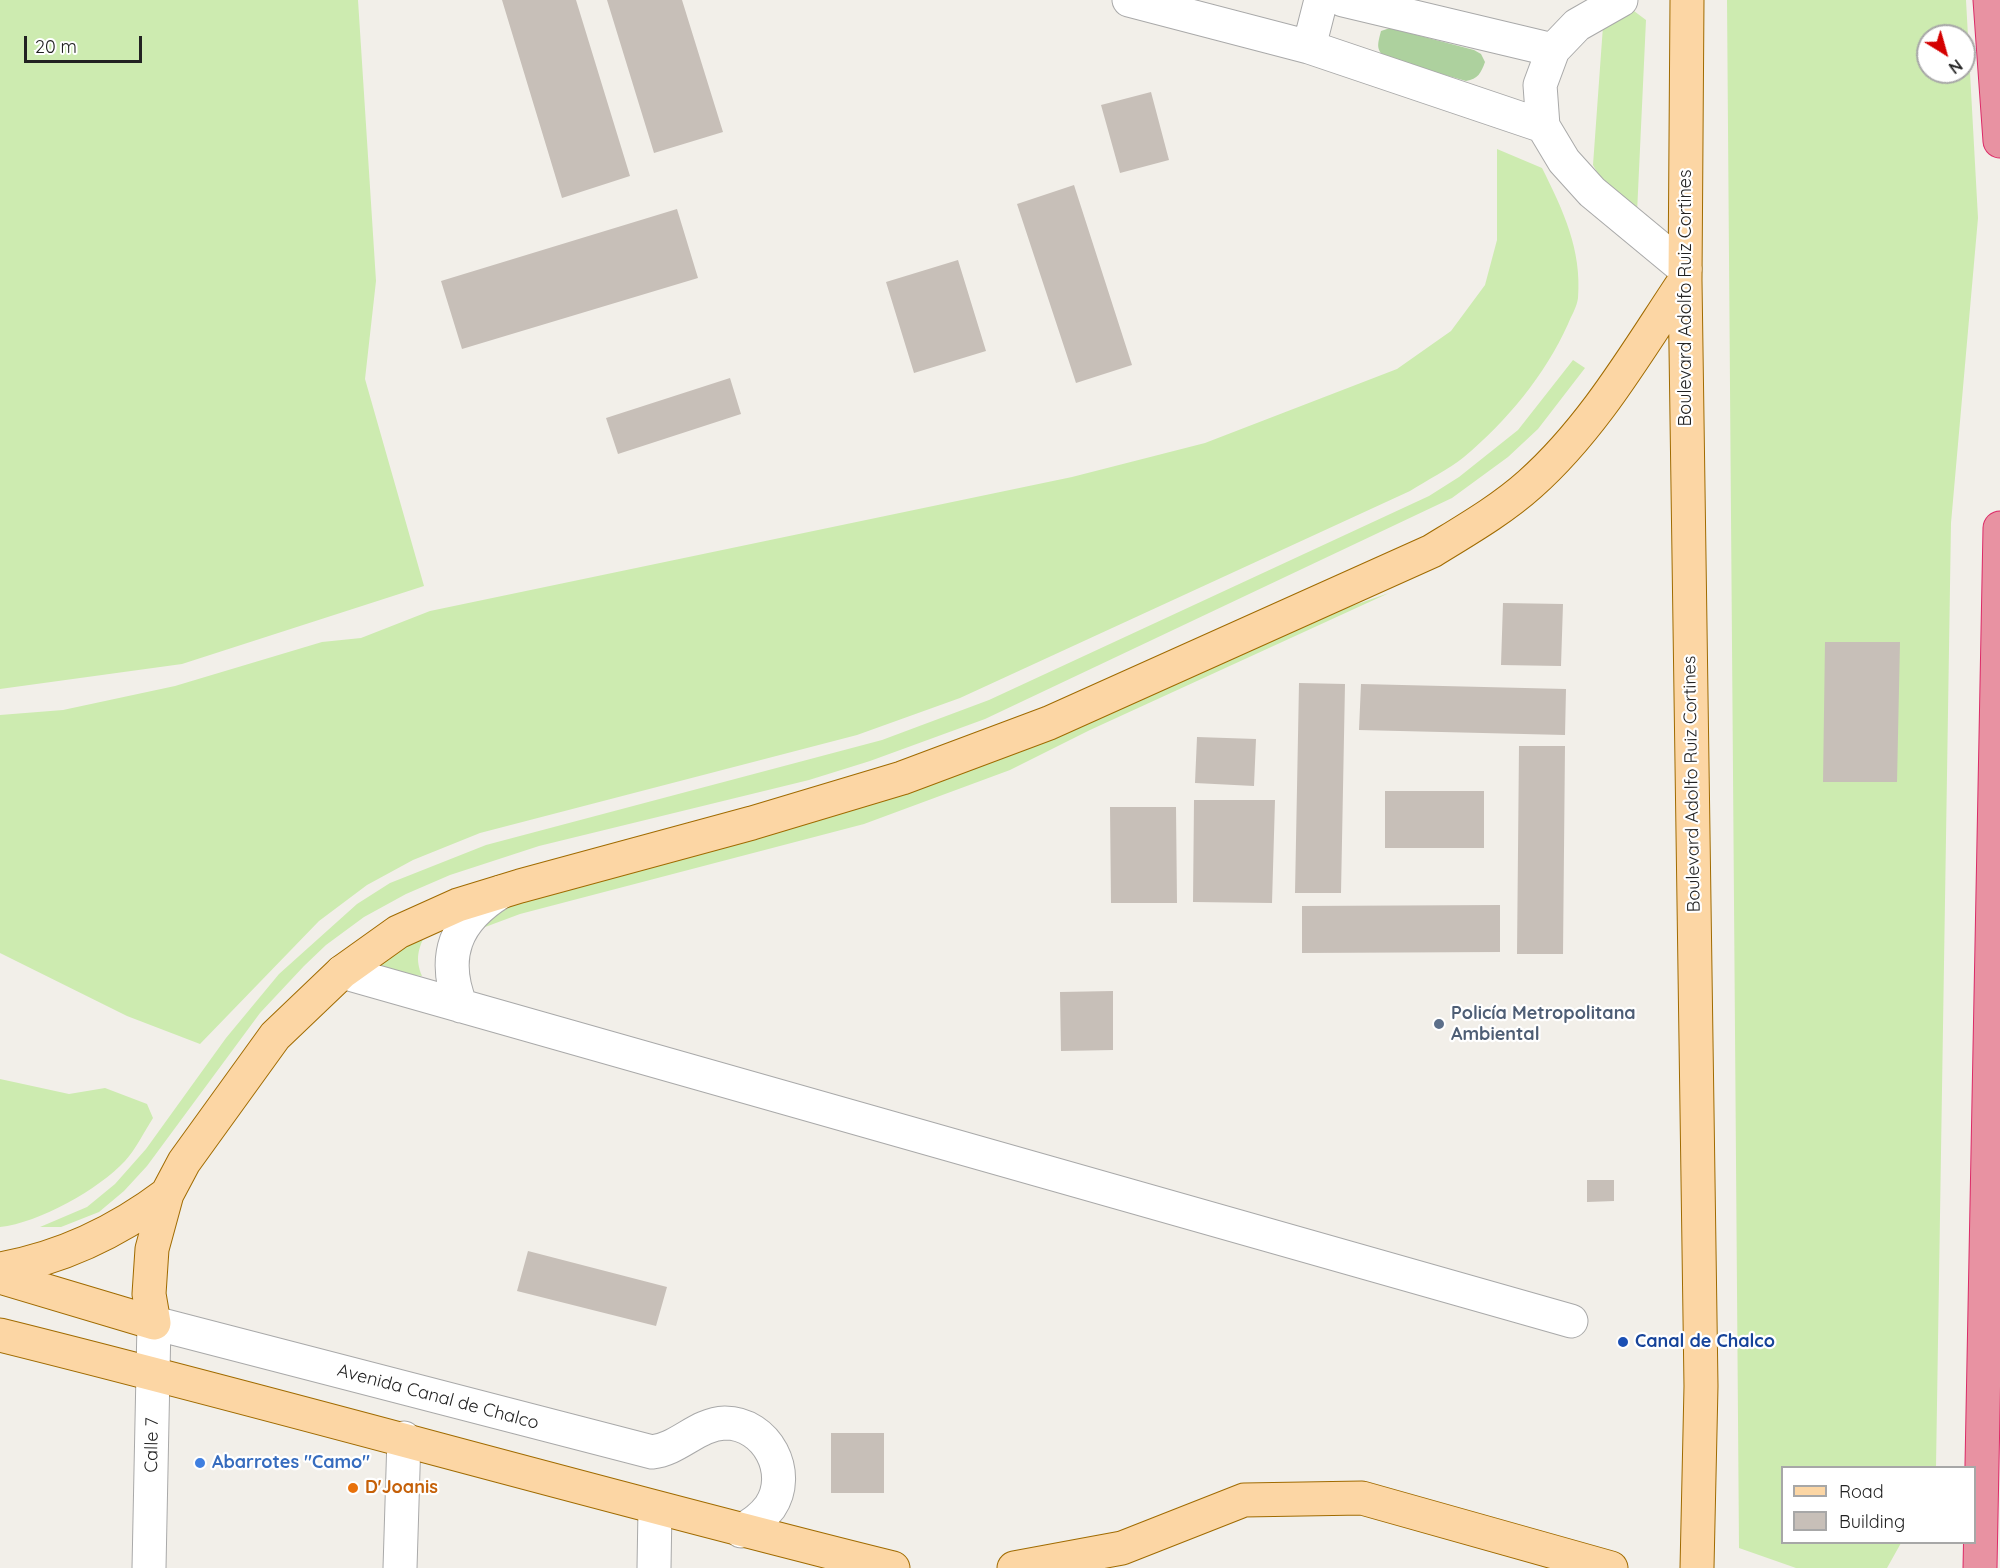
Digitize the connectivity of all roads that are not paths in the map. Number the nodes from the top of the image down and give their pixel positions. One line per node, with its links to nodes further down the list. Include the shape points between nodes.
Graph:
1 (1129, 0): 7 (street)
2 (1322, 0): 7 (street)
3 (1343, 0): 8 (street)
4 (1621, 0): 8 (street, via 1577,25)
5 (1687, 0): 11 (main road, Boulevard Adolfo Ruiz Cortines)
6 (1990, 0): 10 (highway)
7 (1310, 47): 9 (street)
8 (1553, 50): 9 (street, via 1540,86)
9 (1543, 126): 11 (street, via 1564,161 1592,192)
10 (2000, 141)
11 (1685, 275): 13 (main road, via 1603,402 1565,447 1531,483 1485,519 1432,551 1049,723 902,778); 32 (main road, Boulevard Adolfo Ruiz Cortines, via 1701,1386)
12 (2000, 529): 33 (highway)
13 (501, 892): 14 (main road, via 458,905 398,932); 15 (street, via 476,909 459,933 451,972)
14 (342, 972): 15 (street); 16 (main road, via 275,1036 184,1162)
15 (461, 1006): 19 (street)
16 (167, 1194): 17 (main road, via 131,1221 63,1252); 20 (main road, via 152,1249 148,1294)
17 (0, 1269)
18 (0, 1276): 20 (main road, Avenida Canal de Chalco)
19 (1571, 1321)
20 (153, 1323): 22 (street, Calle 7); 25 (street, Avenida Canal de Chalco, via 652,1452 673,1448 706,1427 740,1425 765,1441 779,1470 778,1489 770,1506)
21 (0, 1335): 22 (main road)
22 (154, 1373): 23 (main road); 26 (street, Calle 7)
23 (404, 1438): 24 (main road); 27 (street)
24 (655, 1509): 25 (main road); 28 (street)
25 (741, 1531): 29 (main road)
26 (150, 1568)
27 (400, 1568)
28 (654, 1568)
29 (892, 1568)
30 (1014, 1568): 31 (main road, via 1122,1548 1244,1500 1362,1498)
31 (1611, 1568)
32 (1696, 1568)
33 (1980, 1568)

